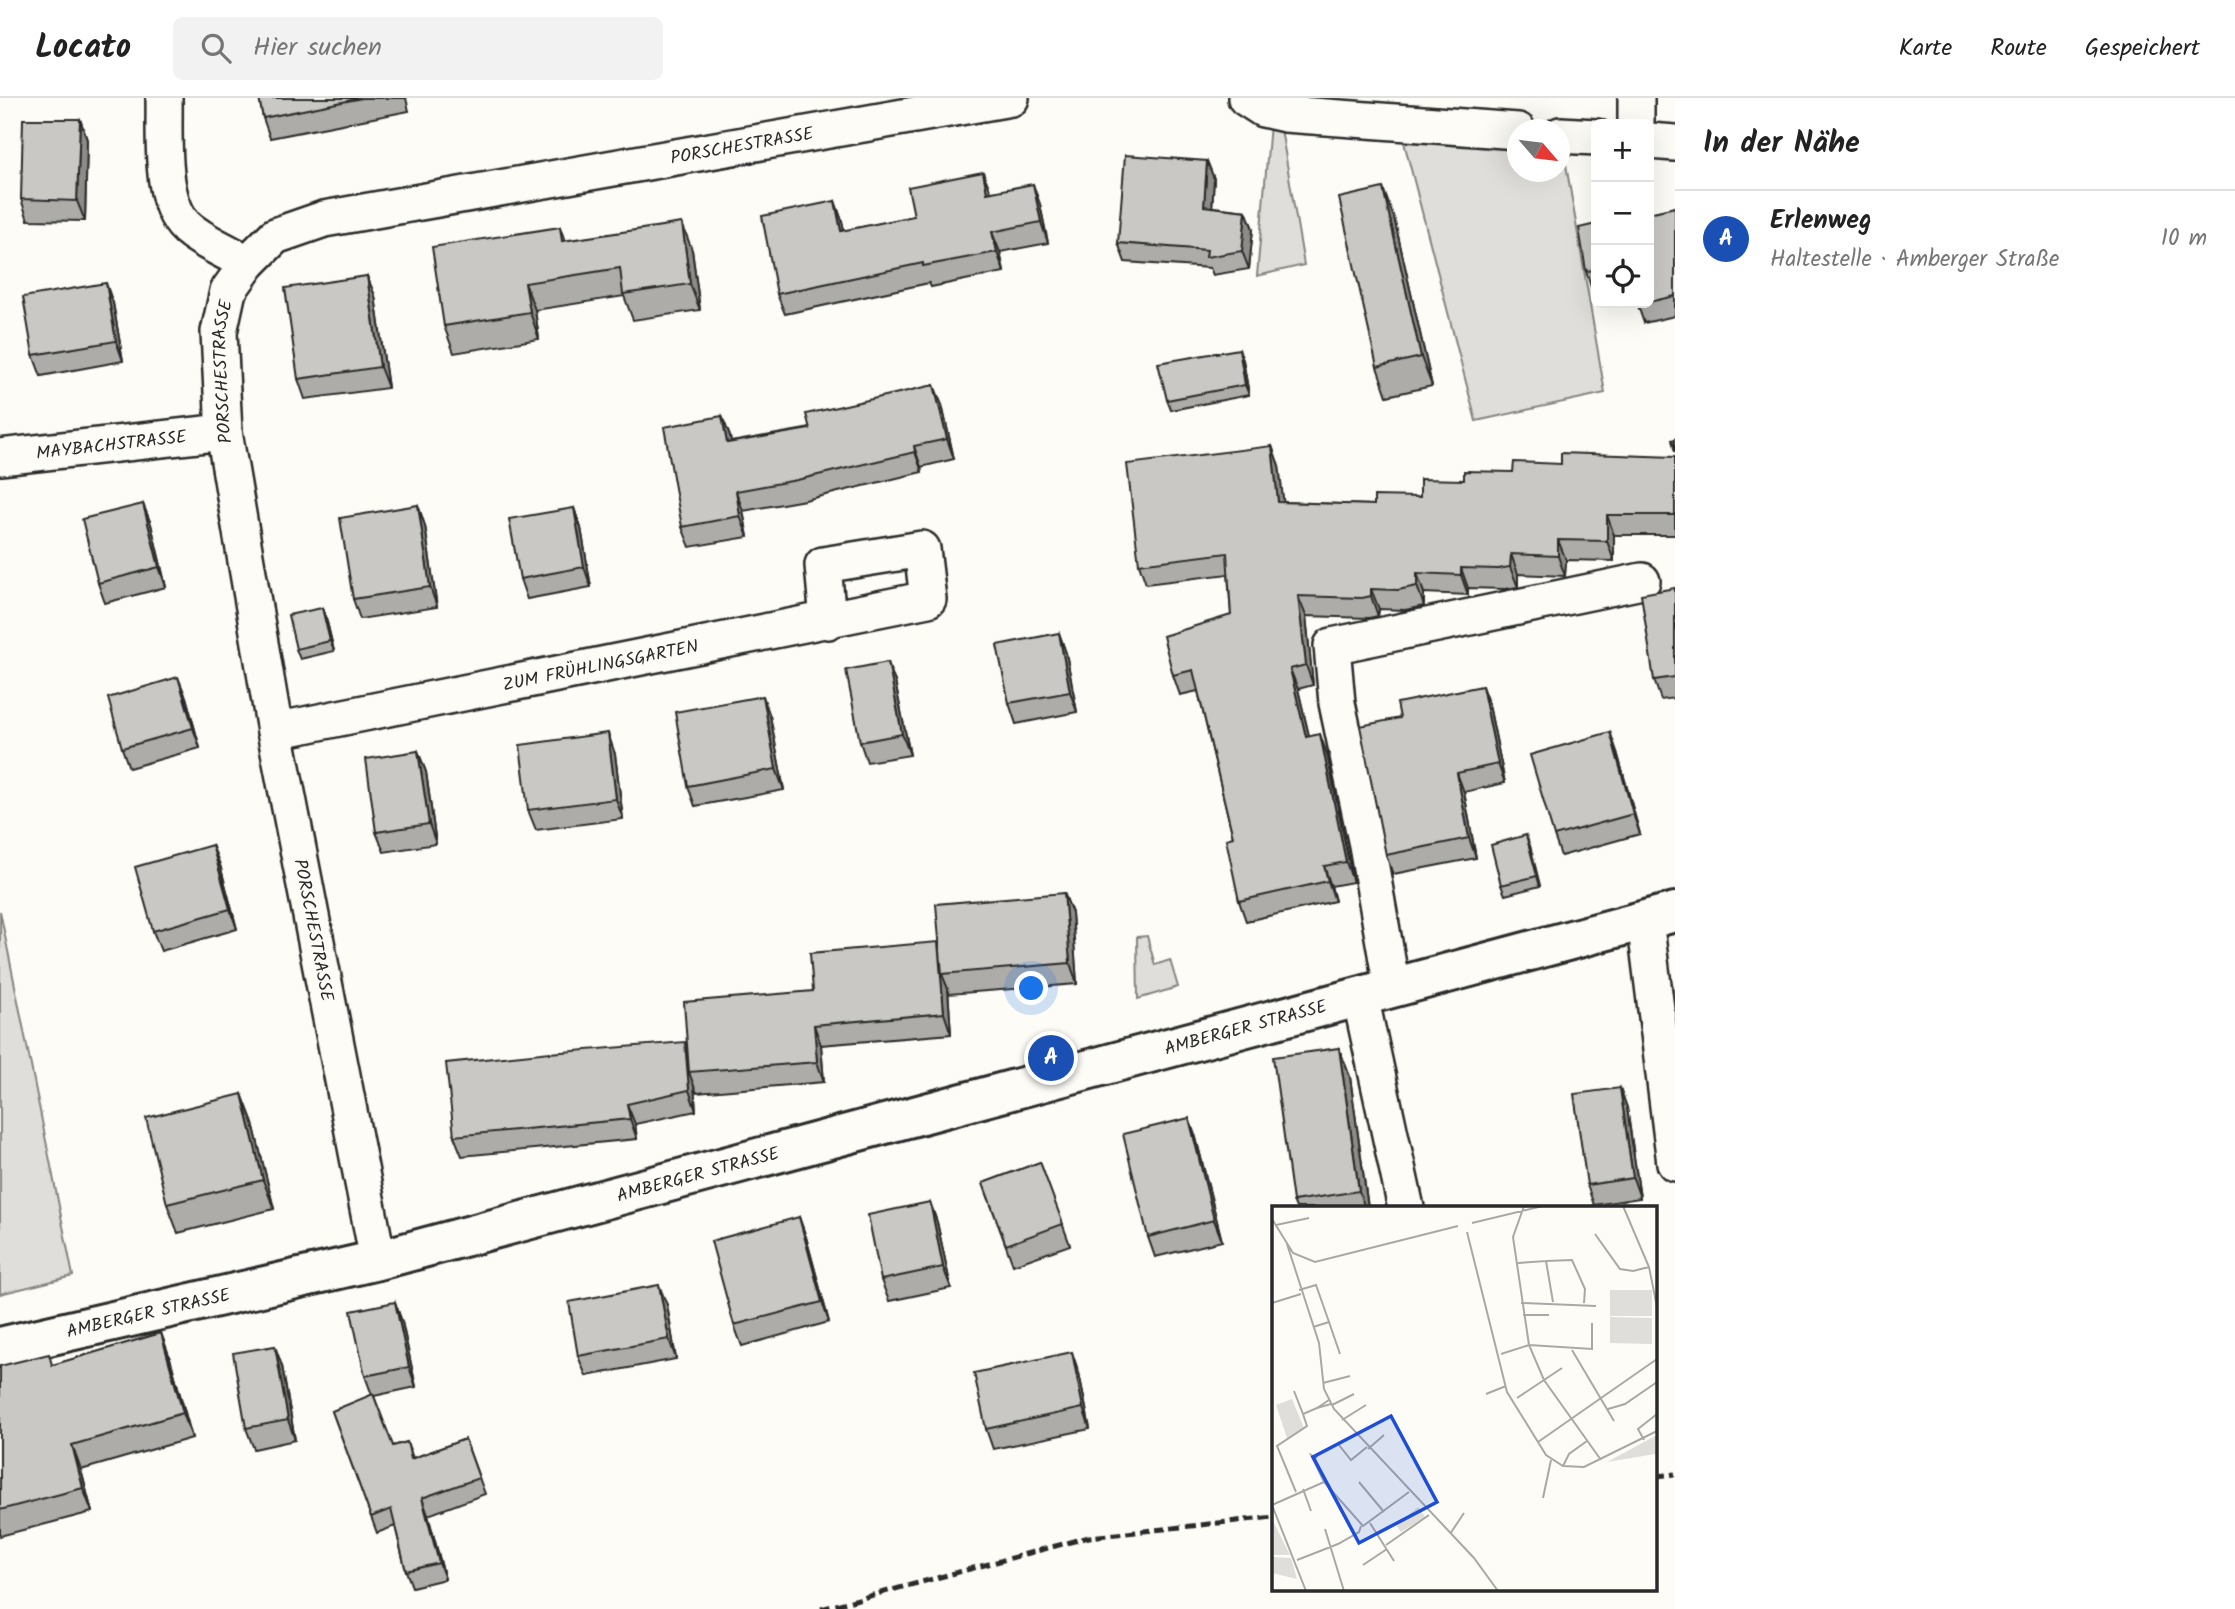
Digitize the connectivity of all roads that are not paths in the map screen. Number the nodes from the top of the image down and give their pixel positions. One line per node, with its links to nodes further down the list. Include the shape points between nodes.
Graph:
1 (164, 98): 11 (street, via 165,181 173,206 189,230)
2 (1011, 98): 11 (street, PORSCHESTRASSE, via 324,219 275,236)
3 (1246, 98): 6 (street, via 1263,109 1285,114)
4 (1636, 98): 5 (street)
5 (1636, 119)
6 (1507, 130)
7 (1570, 136): 8 (street)
8 (1591, 137)
9 (1654, 141): 10 (street)
10 (1675, 143)
11 (248, 263): 12 (street, PORSCHESTRASSE, via 228,291 219,332)
12 (223, 432): 13 (street, MAYBACHSTRASSE); 16 (street, PORSCHESTRASSE)
13 (0, 457)
14 (1642, 582): 18 (street, via 1332,646 1338,703 1367,845)
15 (828, 621): 15 (street, ZUM FRÜHLINGSGARTEN, via 928,599 922,549 823,565); 16 (street, ZUM FRÜHLINGSGARTEN)
16 (275, 731): 21 (street, PORSCHESTRASSE)
17 (1660, 916): 18 (street, AMBERGER STRASSE); 19 (street)
18 (1376, 992): 20 (street); 21 (street, AMBERGER STRASSE)
19 (1675, 1163)
20 (1406, 1206)
21 (378, 1260): 22 (street, AMBERGER STRASSE)
22 (0, 1347)

